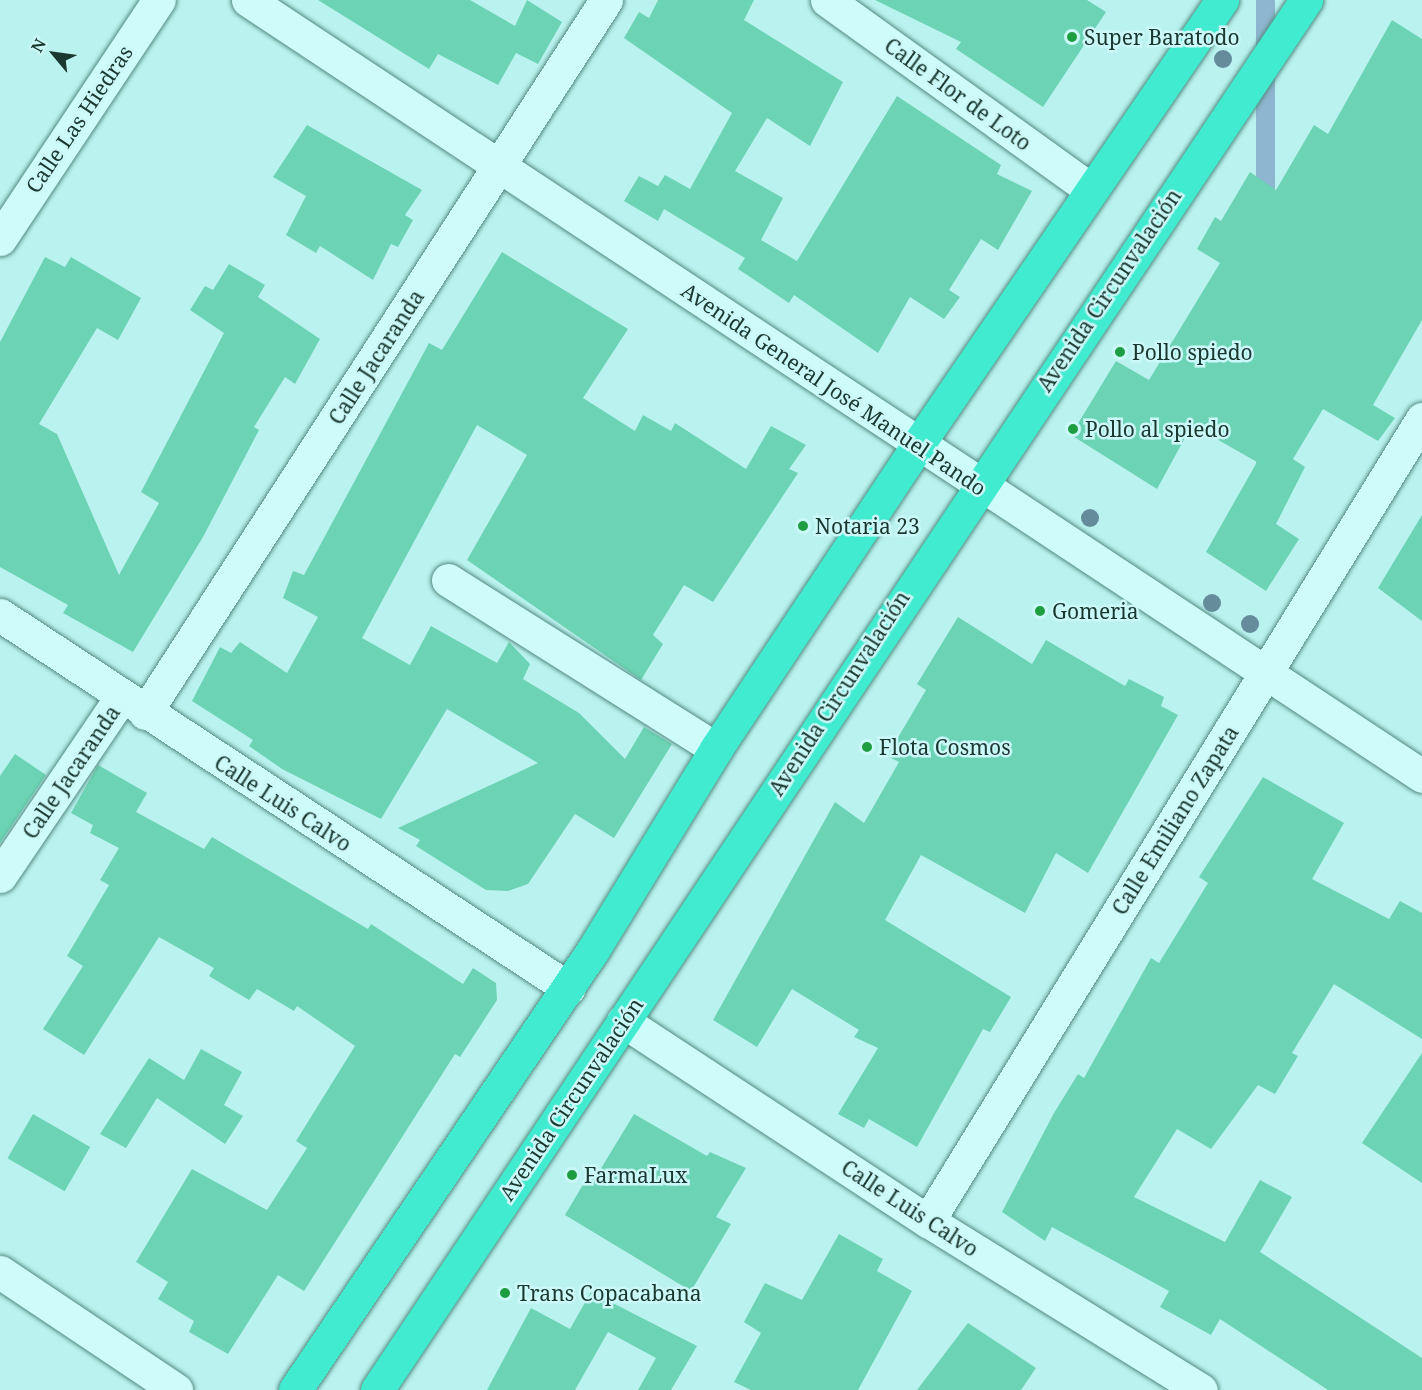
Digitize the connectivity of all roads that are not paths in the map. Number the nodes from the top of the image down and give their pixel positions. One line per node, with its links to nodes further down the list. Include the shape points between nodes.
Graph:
1 (159, 0): 9 (street, Calle Las Hiedras)
2 (248, 0): 7 (street, Avenida General José Manuel Pando)
3 (606, 0): 7 (street, Calle Jacaranda)
4 (826, 0): 8 (street, Calle Flor de Loto)
5 (1222, 0): 8 (highway)
6 (1306, 0): 12 (highway, Avenida Circunvalación)
7 (500, 168): 11 (street, Avenida General José Manuel Pando); 16 (street, Calle Jacaranda)
8 (1090, 189): 11 (highway)
9 (0, 239)
10 (1422, 418): 15 (street, Calle Emiliano Zapata)
11 (919, 443): 12 (street, Avenida General José Manuel Pando); 17 (highway)
12 (977, 485): 15 (street, Avenida General José Manuel Pando); 21 (highway, Avenida Circunvalación)
13 (448, 580): 17 (street)
14 (0, 615): 16 (street, Calle Luis Calvo)
15 (1266, 671): 18 (street, Avenida General José Manuel Pando); 22 (street, Calle Emiliano Zapata)
16 (133, 705): 19 (street, Calle Jacaranda); 20 (street, Calle Luis Calvo)
17 (716, 748): 20 (highway)
18 (1422, 776)
19 (0, 876)
20 (568, 988): 25 (highway)
21 (623, 1021): 22 (street, Calle Luis Calvo); 26 (highway, Avenida Circunvalación)
22 (928, 1221): 27 (street, Calle Luis Calvo)
23 (0, 1272): 24 (street)
24 (176, 1390)
25 (295, 1390)
26 (377, 1390)
27 (1201, 1390)

